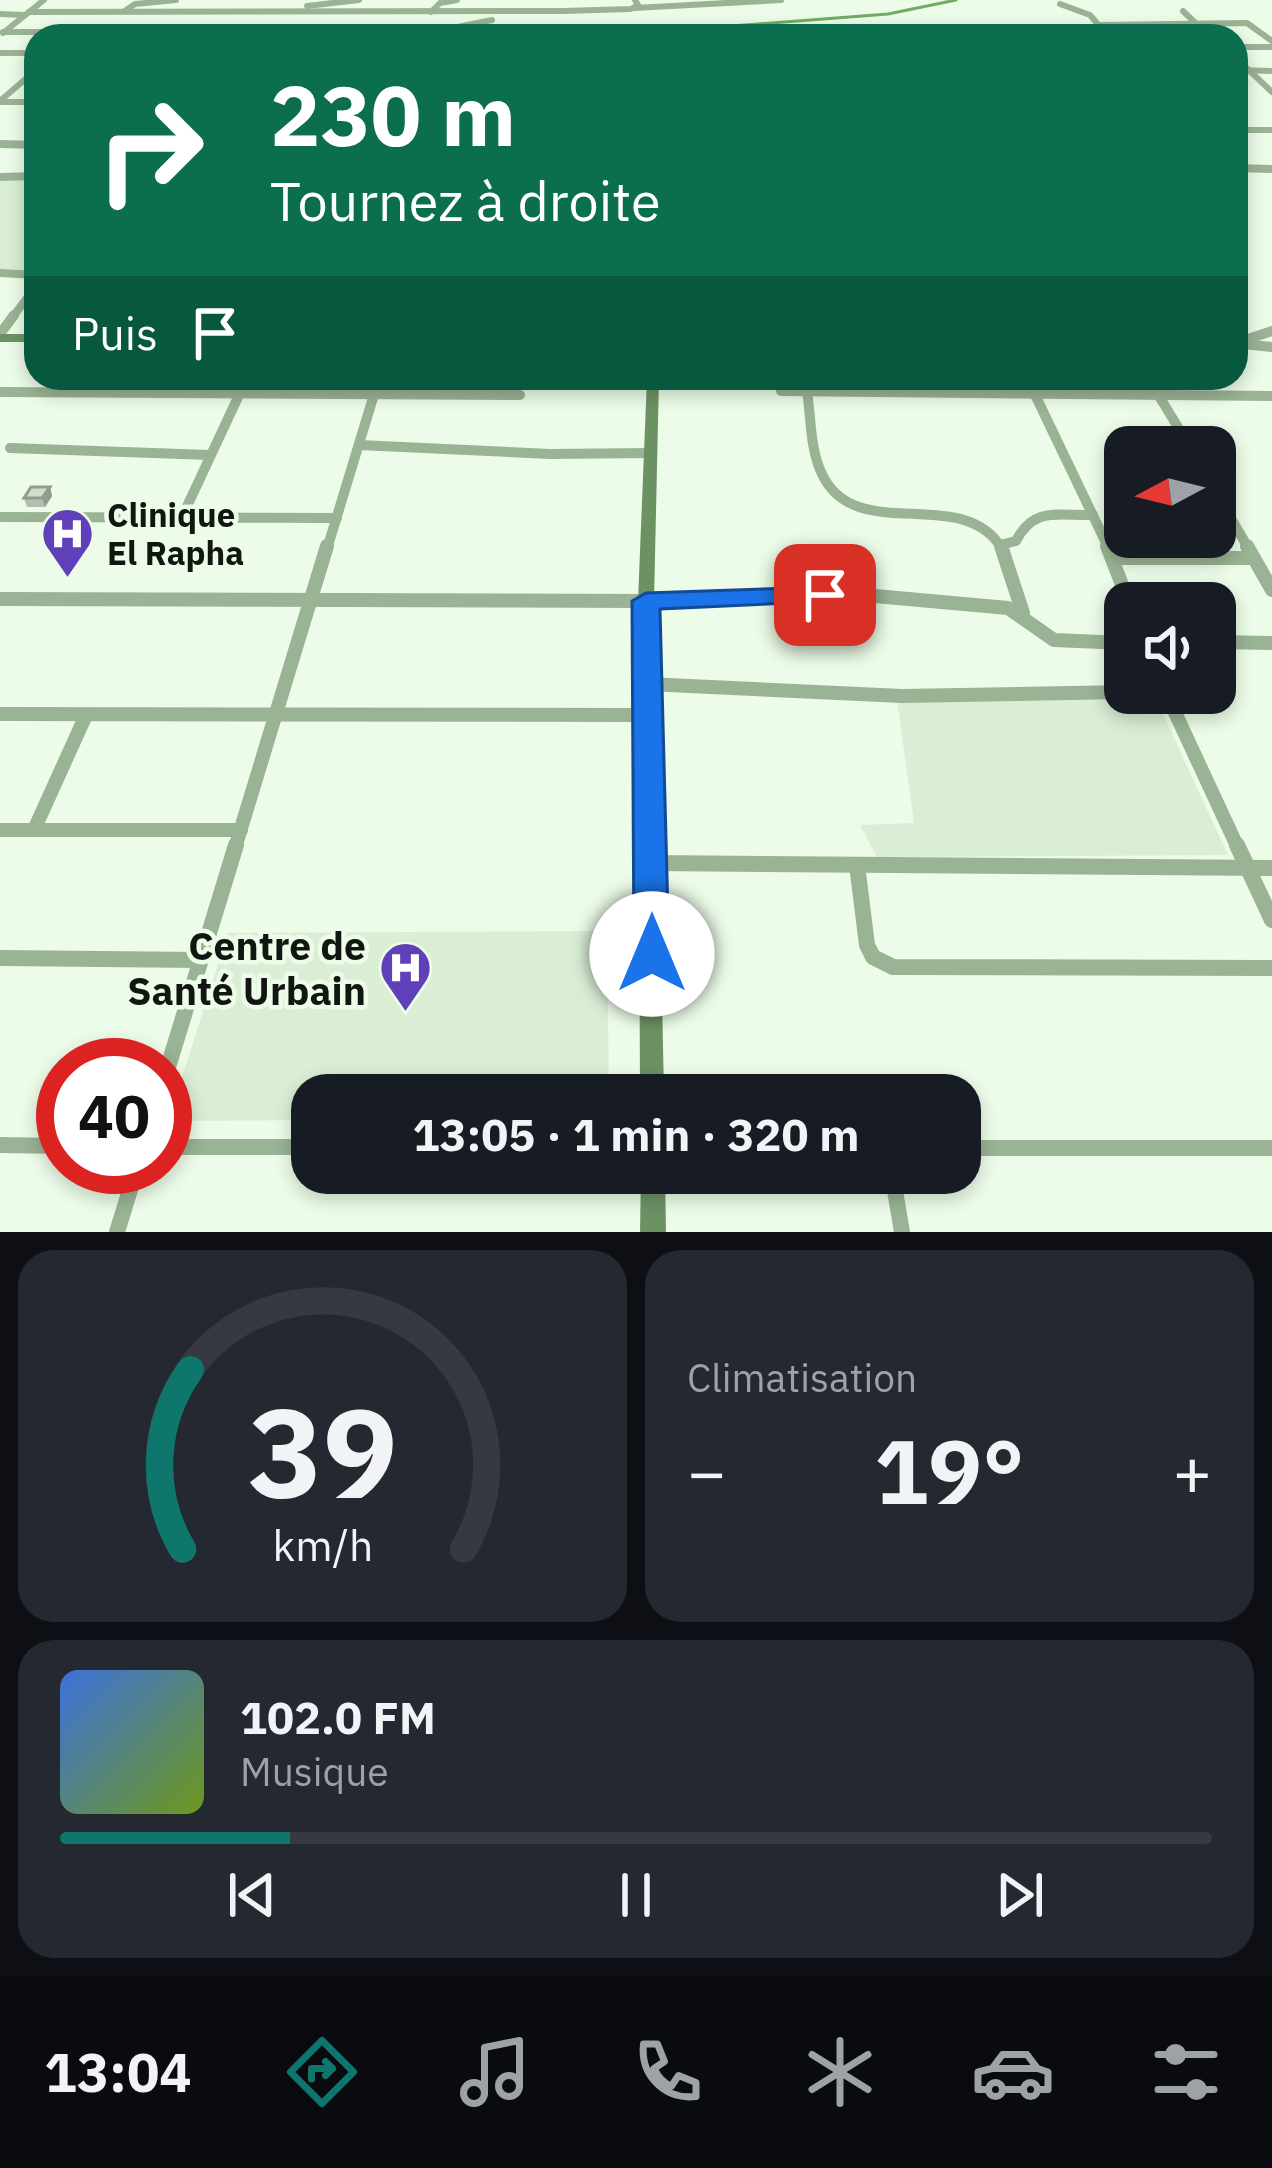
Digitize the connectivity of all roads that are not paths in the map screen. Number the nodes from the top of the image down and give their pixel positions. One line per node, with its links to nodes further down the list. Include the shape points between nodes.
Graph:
1 (44, 0): 20 (street)
2 (176, 0): 14 (street)
3 (219, 0): 15 (street)
4 (266, 0): 16 (street)
5 (359, 0): 17 (street)
6 (457, 0): 18 (street)
7 (649, 0): 10 (street)
8 (690, 0): 12 (street)
9 (781, 0): 12 (street)
10 (636, 4): 12 (street); 21 (street)
11 (1060, 4): 27 (street)
12 (669, 5)
13 (1184, 11): 22 (street)
14 (120, 12): 15 (street); 20 (street)
15 (237, 12): 16 (street)
16 (257, 12): 17 (street); 23 (street)
17 (289, 12): 18 (street); 24 (street)
18 (431, 12): 21 (street)
19 (0, 14): 20 (street)
20 (27, 14): 29 (street)
21 (493, 16): 25 (street); 26 (street)
22 (1197, 23): 28 (street); 30 (street, via 1247,23)
23 (247, 24)
24 (279, 24)
25 (460, 24)
26 (490, 24)
27 (1097, 24)
28 (1148, 24)
29 (2, 34)
30 (1272, 44)
31 (1249, 70): 32 (street); 34 (street)
32 (1272, 70)
33 (24, 81): 35 (street)
34 (1271, 91)
35 (0, 102)
36 (24, 303): 37 (street)
37 (0, 336)
38 (279, 390): 46 (street)
39 (375, 390): 53 (street)
40 (448, 390): 50 (street)
41 (653, 390): 55 (street)
42 (1034, 390): 48 (street)
43 (1157, 390): 49 (street)
44 (781, 391): 47 (street)
45 (0, 392): 46 (street)
46 (240, 392): 56 (street)
47 (807, 392): 48 (street); 63 (street, via 822,477 833,493 862,507 970,522)
48 (1036, 394): 49 (street); 57 (street)
49 (1160, 394): 51 (street); 52 (street)
50 (520, 395)
51 (1272, 396)
52 (1178, 426)
53 (358, 445): 55 (street); 60 (street)
54 (10, 448): 56 (street)
55 (651, 453): 71 (street)
56 (210, 455): 59 (street)
57 (1093, 515): 62 (street); 63 (street, via 1039,517 1016,541)
58 (0, 517): 59 (street)
59 (182, 518): 60 (street)
60 (337, 518): 70 (street)
61 (1236, 528): 66 (street)
62 (1104, 539)
63 (1000, 545): 72 (street)
64 (1113, 558): 67 (street)
65 (1236, 558): 66 (street)
66 (1253, 558): 68 (street)
67 (1122, 582)
68 (1272, 590)
69 (0, 599): 70 (street)
70 (311, 600): 71 (street); 78 (street)
71 (646, 601): 72 (street, via 902,595); 76 (street)
72 (1023, 614): 73 (street, via 1049,639)
73 (1104, 642)
74 (1236, 642): 75 (street)
75 (1272, 643)
76 (646, 684): 77 (street, via 902,696); 82 (street)
77 (1104, 692)
78 (276, 713): 81 (street); 82 (street); 85 (street)
79 (0, 714): 81 (street)
80 (1175, 714): 88 (street)
81 (86, 715): 84 (street)
82 (647, 716): 86 (street)
83 (0, 830): 84 (street)
84 (34, 830): 85 (street)
85 (241, 830): 92 (street)
86 (651, 862): 87 (street); 95 (street)
87 (857, 865): 88 (street); 93 (street, via 867,945 892,967)
88 (1245, 868): 89 (street); 90 (street)
89 (1272, 868)
90 (1272, 920)
91 (0, 958): 92 (street)
92 (201, 960): 94 (street)
93 (1272, 968)
94 (177, 1038)
95 (652, 1074)
96 (0, 1145): 97 (street)
97 (36, 1146)
98 (192, 1147): 99 (street)
99 (291, 1148)
100 (981, 1148): 101 (street)
101 (1272, 1148)
102 (129, 1194): 105 (street)
103 (653, 1194): 106 (street)
104 (896, 1194): 107 (street)
105 (117, 1232)
106 (653, 1232)
107 (902, 1232)

